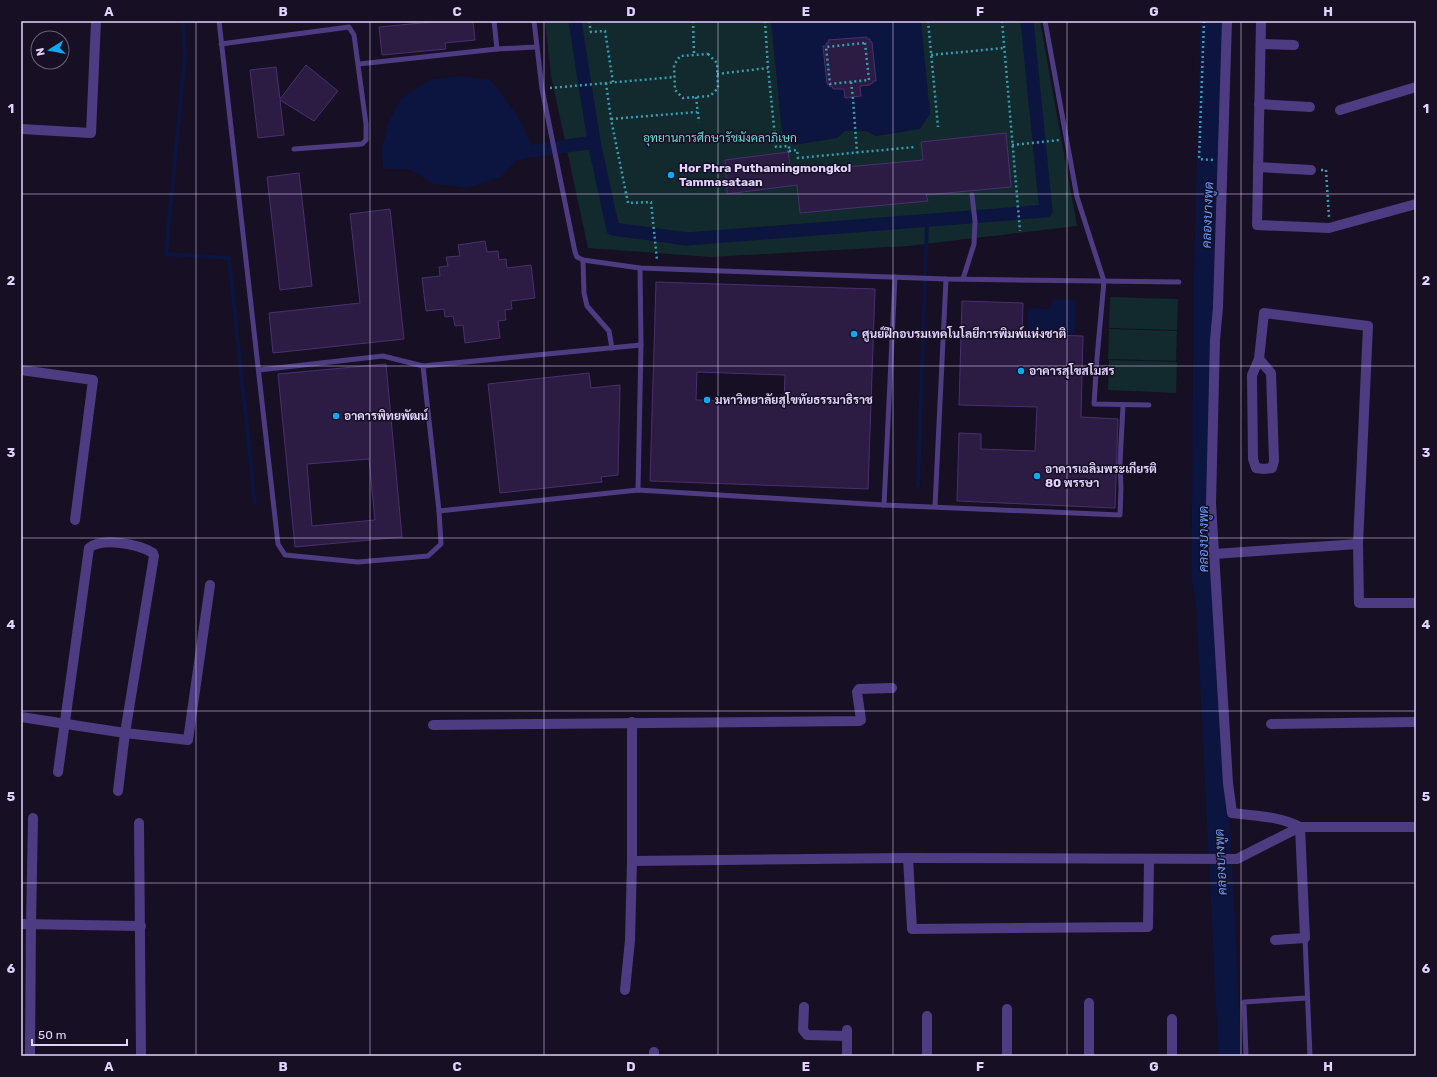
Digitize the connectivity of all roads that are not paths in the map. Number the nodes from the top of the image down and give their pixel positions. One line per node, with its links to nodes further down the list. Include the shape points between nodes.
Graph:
1 (96, 21): 18 (street, via 91,134)
2 (219, 21): 8 (lane)
3 (494, 21): 12 (lane)
4 (534, 21): 11 (lane)
5 (1045, 21): 29 (lane, via 1077,197)
6 (1227, 21): 45 (street, via 1211,503)
7 (1261, 21): 9 (street)
8 (221, 44): 13 (lane, via 349,27 354,35); 36 (lane)
9 (1260, 44): 10 (street); 15 (street)
10 (1294, 45)
11 (536, 47): 12 (lane); 24 (lane, via 575,252)
12 (497, 49): 13 (lane)
13 (359, 64): 19 (lane, via 366,140 362,144)
14 (1416, 87): 17 (street)
15 (1259, 104): 16 (street); 20 (street)
16 (1310, 107)
17 (1340, 110)
18 (21, 129)
19 (294, 150)
20 (1258, 168): 21 (street); 23 (street, via 1257,225 1329,228)
21 (1311, 170)
22 (972, 195): 28 (lane, via 974,244)
23 (1416, 204)
24 (583, 260): 25 (lane); 32 (lane, via 587,306 609,331)
25 (640, 268): 26 (lane); 31 (lane)
26 (894, 277): 27 (lane); 40 (lane)
27 (946, 279): 28 (lane); 41 (lane)
28 (963, 279): 29 (lane)
29 (1104, 281): 30 (lane); 38 (lane, via 1094,404)
30 (1180, 282)
31 (641, 345): 32 (lane); 39 (lane)
32 (612, 348): 34 (lane)
33 (1259, 359): 33 (street, via 1271,373 1274,461 1272,468 1264,469 1256,468 1253,459 1252,375); 44 (street, via 1264,313 1368,326)
34 (423, 366): 36 (lane, via 382,356); 42 (lane)
35 (21, 370): 43 (street, via 93,380)
36 (259, 370): 42 (lane, via 278,544 285,555 358,562 428,556 441,544)
37 (1150, 405): 38 (lane)
38 (1123, 406): 41 (lane, via 1120,515)
39 (638, 490): 40 (lane); 42 (lane)
40 (884, 505): 41 (lane)
41 (935, 506)
42 (439, 511)
43 (76, 520)
44 (1358, 544): 45 (street); 47 (street, via 1359,603)
45 (1214, 554): 60 (street, via 1232,813 1275,819)
46 (210, 585): 55 (street, via 188,740)
47 (1416, 603)
48 (892, 688): 50 (street, via 859,690 859,721)
49 (21, 717): 52 (street)
50 (632, 722): 54 (street); 64 (street)
51 (1416, 722): 53 (street)
52 (65, 724): 55 (street); 55 (street, via 89,548 96,543 126,544 147,549 154,556); 56 (street)
53 (1271, 724)
54 (433, 725)
55 (125, 733): 57 (street)
56 (58, 772)
57 (118, 791)
58 (33, 818): 65 (street)
59 (139, 823): 66 (street)
60 (1300, 827): 61 (street); 63 (street, via 1237,859); 67 (street)
61 (1416, 827)
62 (908, 858): 63 (street); 63 (street, via 912,929 1148,927); 64 (street)
63 (1149, 858)
64 (632, 861): 69 (street, via 630,940)
65 (26, 924): 66 (street); 76 (street)
66 (140, 926): 77 (street)
67 (1305, 938): 68 (street); 70 (lane)
68 (1275, 940)
69 (625, 990)
70 (1307, 998): 83 (lane, via 1244,1002); 84 (lane)
71 (1089, 1003): 81 (street)
72 (804, 1007): 78 (street, via 803,1030 807,1035 847,1033)
73 (1007, 1009): 80 (street)
74 (927, 1016): 79 (street)
75 (1172, 1019): 82 (street)
76 (30, 1056)
77 (141, 1056)
78 (847, 1056)
79 (927, 1056)
80 (1008, 1056)
81 (1088, 1056)
82 (1172, 1056)
83 (1246, 1056)
84 (1310, 1056)

